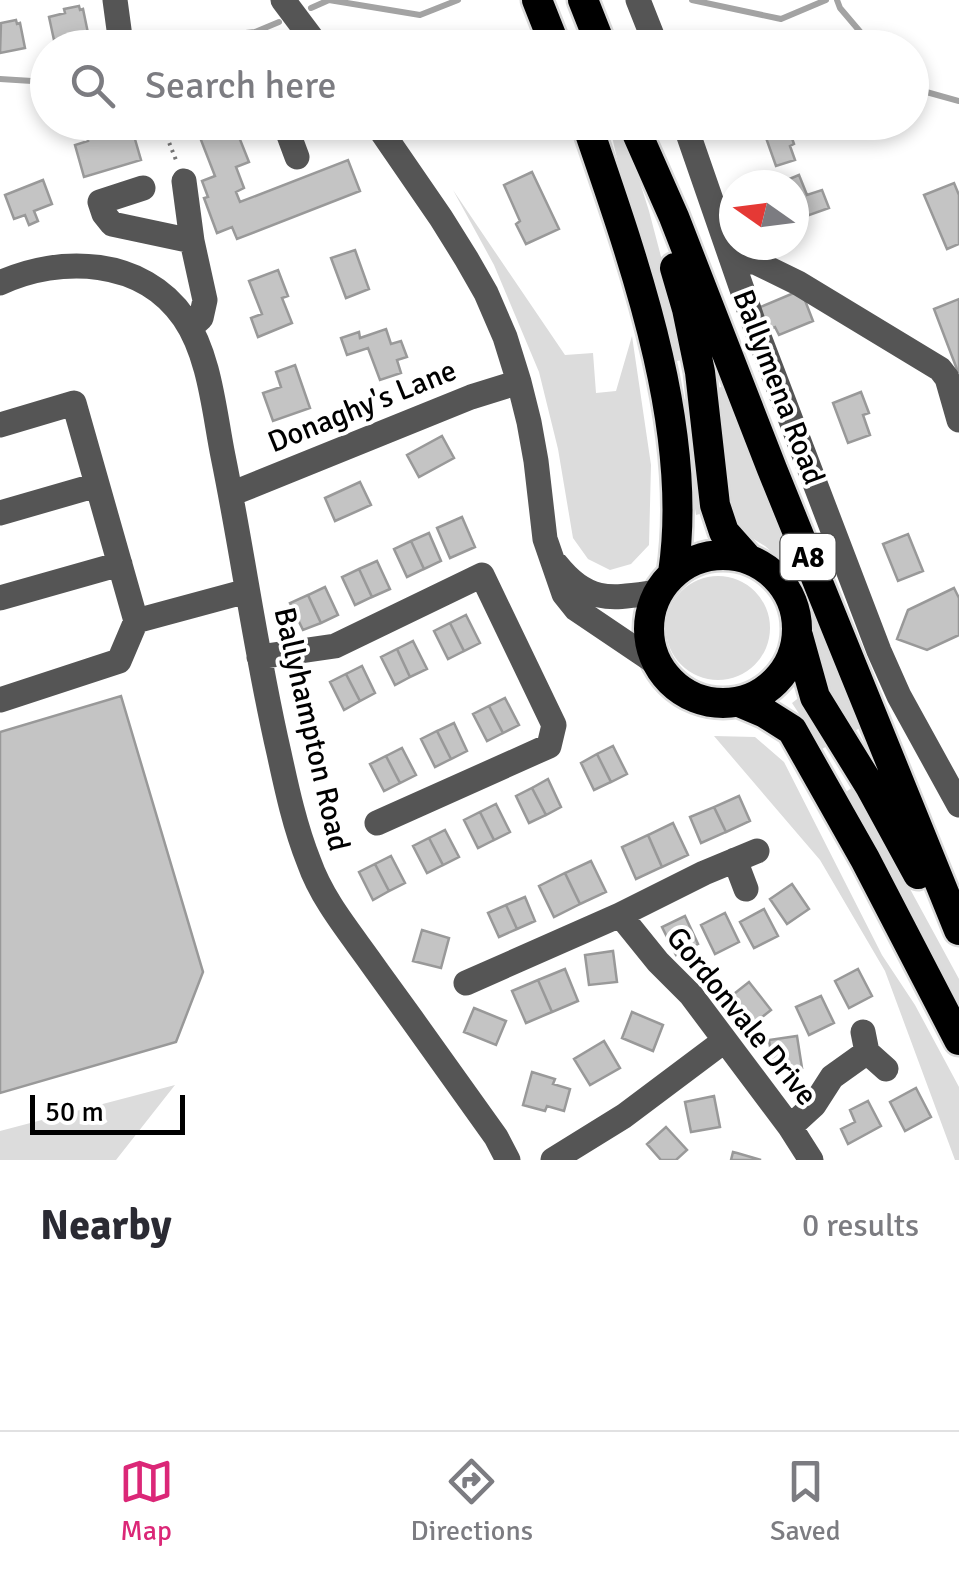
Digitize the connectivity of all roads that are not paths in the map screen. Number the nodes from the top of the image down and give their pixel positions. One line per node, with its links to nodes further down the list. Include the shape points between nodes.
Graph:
1 (115, 0): 6 (street)
2 (284, 0): 7 (street)
3 (537, 0): 8 (highway)
4 (583, 0): 9 (highway)
5 (638, 0): 10 (street)
6 (119, 30)
7 (306, 30)
8 (549, 30)
9 (595, 30)
10 (650, 30)
11 (291, 140): 17 (street)
12 (388, 140): 24 (street, via 466,258)
13 (592, 140): 33 (highway, via 666,396 679,538)
14 (636, 140): 31 (highway, A8, via 687,310 715,505 724,532)
15 (639, 140): 41 (highway, Ballymena Road / A8)
16 (690, 140): 21 (street, Ballymena Road)
17 (297, 157)
18 (184, 181): 20 (street)
19 (143, 188): 20 (street, via 100,202 112,224)
20 (192, 241): 23 (street, via 205,300 202,318)
21 (733, 262): 25 (street, via 755,262 798,283 940,370); 38 (street, Ballymena Road)
22 (0, 284): 23 (street, via 47,266 112,270 151,286)
23 (190, 328): 28 (street, Ballyhampton Road)
24 (520, 382): 28 (street, Donaghy's Lane); 30 (street)
25 (959, 420)
26 (0, 424): 27 (street, via 74,403)
27 (97, 485): 29 (street); 32 (street)
28 (231, 494): 34 (street, Ballyhampton Road)
29 (0, 514)
30 (551, 557): 33 (street, via 566,576 598,596); 40 (street, via 576,609)
31 (748, 559): 33 (highway, A8, via 709,556 690,562); 37 (highway, A8, via 785,588)
32 (120, 564): 35 (street); 36 (street)
33 (666, 583): 40 (highway, via 650,614)
34 (247, 590): 36 (street); 39 (street, Ballyhampton Road)
35 (0, 598)
36 (136, 621): 42 (street, via 118,661)
37 (797, 633): 43 (highway, via 780,677); 49 (highway, A8, via 815,697)
38 (879, 651): 41 (street); 44 (street, Ballymena Road)
39 (258, 657): 45 (street, via 335,646 482,575 554,725 549,746); 55 (street, Ballyhampton Road, via 310,865 333,909)
40 (656, 663): 43 (highway, via 691,696)
41 (857, 679): 48 (highway, Ballymena Road / A8)
42 (0, 700)
43 (739, 702): 51 (highway, via 792,730)
44 (959, 805)
45 (377, 823)
46 (746, 889): 47 (street, via 746,856)
47 (620, 915): 50 (street); 52 (street, Gordonvale Drive)
48 (959, 930)
49 (959, 954)
50 (466, 983)
51 (959, 1040)
52 (724, 1041): 54 (street, Gordonvale Drive); 56 (street)
53 (872, 1051): 54 (street, via 832,1077)
54 (790, 1127): 57 (street, Gordonvale Drive)
55 (508, 1160)
56 (553, 1160)
57 (811, 1160)

